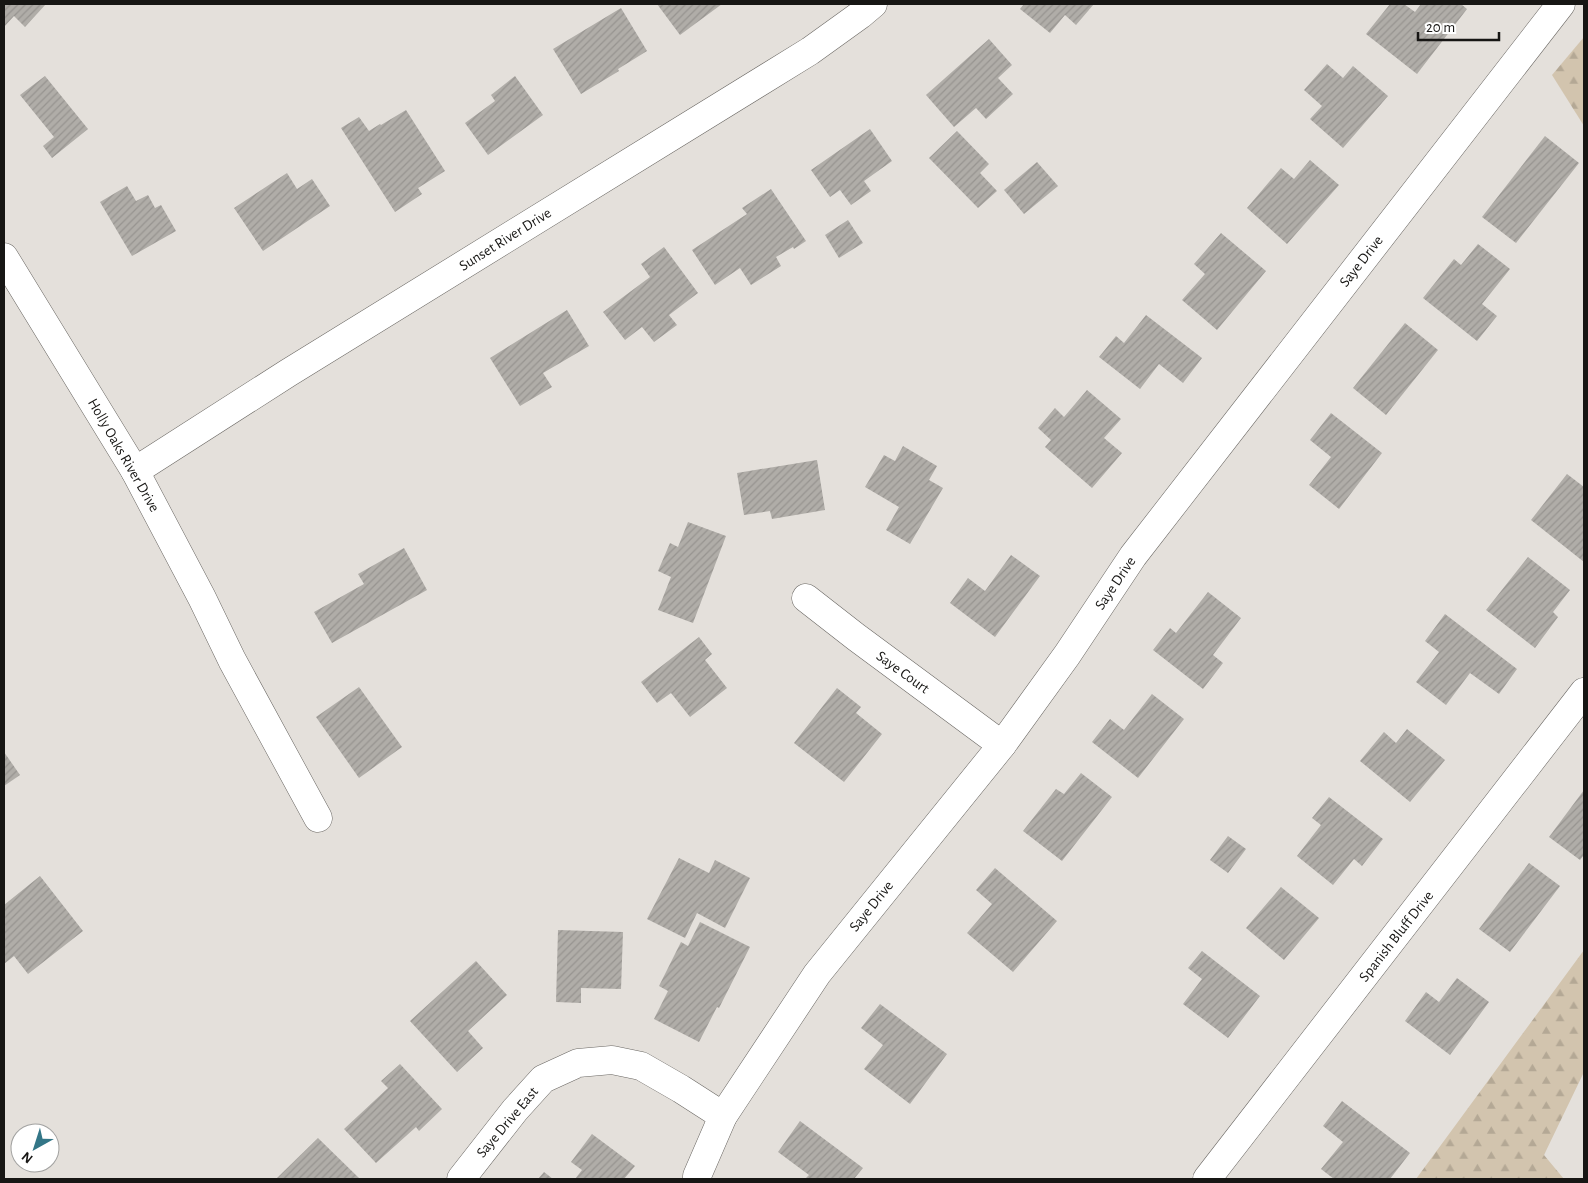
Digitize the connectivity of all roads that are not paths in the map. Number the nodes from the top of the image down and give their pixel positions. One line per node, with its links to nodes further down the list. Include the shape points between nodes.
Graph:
1 (873, 4): 4 (street, Sunset River Drive, via 810,51)
2 (1562, 4): 7 (street, Saye Drive, via 1133,556 1068,655)
3 (4, 257): 4 (street, Holly Oaks River Drive)
4 (135, 471): 8 (street, Holly Oaks River Drive)
5 (806, 598): 7 (street, Saye Court)
6 (1584, 692): 12 (street, Spanish Bluff Drive)
7 (1002, 744): 9 (street, Saye Drive, via 817,974)
8 (318, 818)
9 (723, 1116): 10 (street, Saye Drive East, via 641,1066 612,1060 578,1063 543,1079); 11 (street, Saye Drive)
10 (461, 1179)
11 (697, 1179)
12 (1207, 1179)

